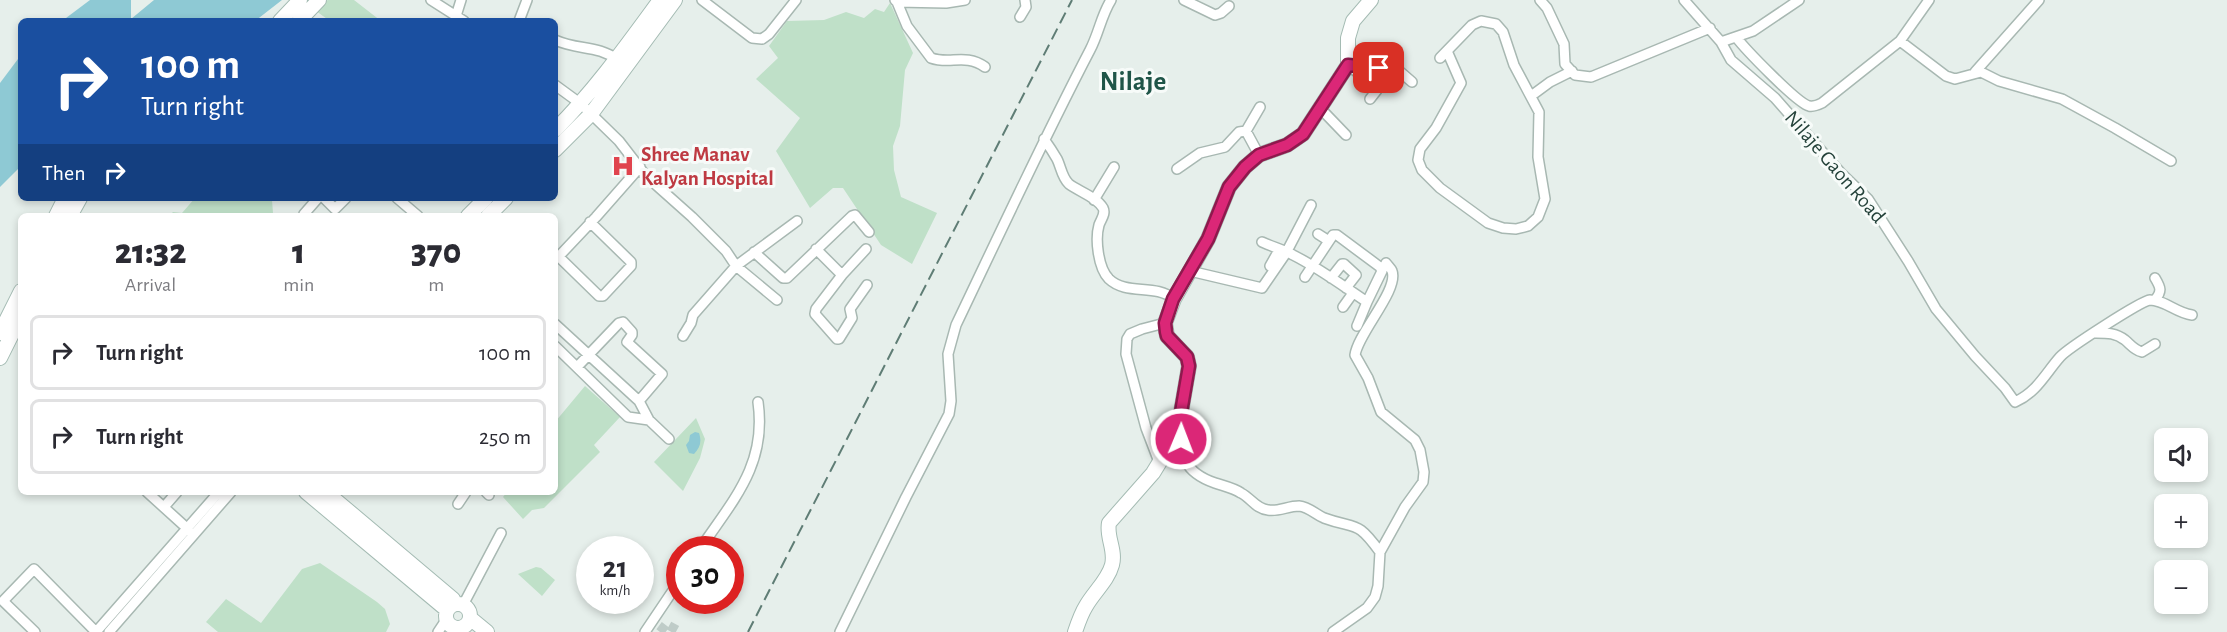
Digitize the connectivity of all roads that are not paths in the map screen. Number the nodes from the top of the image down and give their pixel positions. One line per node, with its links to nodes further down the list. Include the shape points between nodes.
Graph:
1 (300, 0): 23 (street)
2 (319, 0): 24 (street)
3 (431, 0): 25 (street)
4 (461, 0): 25 (street)
5 (527, 0): 26 (street)
6 (660, 0): 32 (street)
7 (675, 0): 32 (street)
8 (702, 0): 9 (street, via 752,38 762,39)
9 (796, 0)
10 (965, 0): 19 (street)
11 (1025, 0): 22 (street, via 1026,7)
12 (1110, 0): 49 (street, via 1099,33)
13 (1184, 0): 21 (street, via 1215,15)
14 (1540, 0): 35 (street, via 1564,44 1565,64)
15 (1684, 0): 27 (street, Nilaje Gaon Road)
16 (1799, 0): 28 (street, via 1753,31)
17 (1929, 0): 30 (street)
18 (2039, 0): 36 (street)
19 (896, 1): 34 (street, via 907,26 931,58 959,58)
20 (1369, 1): 33 (street, via 1353,21 1348,38)
21 (1229, 6)
22 (1020, 16)
23 (283, 18)
24 (302, 18)
25 (460, 18)
26 (520, 18)
27 (1710, 28): 31 (street, Nilaje Gaon Road); 35 (street, via 1592,77)
28 (1736, 37): 31 (street); 39 (street)
29 (558, 41): 32 (street, via 596,48)
30 (1900, 41): 36 (street, via 1946,76 1955,79); 39 (street, via 1822,103 1806,106)
31 (1721, 42): 42 (street, Nilaje Gaon Road, via 1731,60)
32 (621, 63): 45 (street)
33 (1348, 65): 37 (street, via 1397,69); 41 (street, via 1377,88); 44 (street)
34 (985, 67)
35 (1572, 71): 40 (street)
36 (1975, 72): 52 (street, via 2062,99)
37 (1412, 82)
38 (558, 87): 45 (street)
39 (1790, 92): 42 (street)
40 (1531, 96): 40 (street, via 1539,112 1538,157 1545,199 1538,217 1528,226 1503,228 1488,223 1440,188 1422,170 1420,150 1461,83 1443,55 1472,25 1481,21 1496,24 1503,32 1514,65)
41 (1370, 99)
42 (1778, 101): 101 (street, Nilaje Gaon Road, via 1868,199 1936,309 2015,402 2039,386 2068,350)
43 (1260, 108): 47 (street)
44 (1320, 108): 48 (street); 51 (street, via 1294,141)
45 (586, 109): 46 (street); 50 (street); 53 (street)
46 (558, 128)
47 (1246, 131): 51 (street); 55 (street, via 1239,132 1225,147 1200,153)
48 (1346, 135)
49 (1044, 139): 56 (street, via 1065,180); 132 (street, via 956,325 948,354 949,414)
50 (558, 146)
51 (1259, 155): 82 (street, via 1229,187)
52 (2171, 161)
53 (640, 167): 69 (street); 79 (street, via 726,251)
54 (1114, 167): 56 (street)
55 (1176, 169)
56 (1094, 200): 90 (street, via 1104,213 1098,226 1099,252 1109,279 1126,288 1162,291)
57 (315, 201): 64 (street)
58 (327, 201): 59 (street, via 335,209)
59 (343, 201)
60 (400, 201): 65 (street)
61 (483, 201): 66 (street)
62 (503, 201): 67 (street)
63 (1311, 205): 76 (street)
64 (305, 213)
65 (414, 213)
66 (471, 213)
67 (491, 213)
68 (797, 221): 77 (street)
69 (590, 222): 69 (street, via 560,258 603,296 631,262)
70 (869, 232): 74 (street, via 855,215)
71 (1318, 234): 72 (street)
72 (1329, 241): 81 (street); 93 (street, via 1338,235 1380,267 1382,271)
73 (1262, 242): 76 (street)
74 (816, 249): 77 (street, via 787,278); 83 (street)
75 (866, 249): 83 (street)
76 (1282, 251): 80 (street); 81 (street); 82 (street, via 1262,288)
77 (754, 252): 79 (street)
78 (1386, 263): 128 (street, via 1393,279 1355,355 1381,412 1415,440 1424,472 1423,482)
79 (736, 266): 91 (street); 102 (street, via 693,315)
80 (1270, 266)
81 (1311, 266): 84 (street); 85 (street)
82 (1190, 271): 90 (street)
83 (842, 275): 87 (street, via 815,314 837,339 852,318 850,309)
84 (1305, 277)
85 (1331, 278): 88 (street); 88 (street, via 1344,264 1356,274)
86 (2155, 278): 92 (street, via 2161,288)
87 (867, 285)
88 (1349, 290): 93 (street); 94 (street)
89 (18, 297): 100 (street)
90 (1173, 299): 97 (street)
91 (777, 300)
92 (2155, 300): 95 (street); 101 (street, via 2144,301)
93 (1367, 302): 98 (street)
94 (1343, 307)
95 (2192, 315)
96 (18, 322): 106 (street)
97 (1165, 323): 112 (street, via 1167,336 1187,357 1189,366); 115 (street, via 1130,334 1126,354 1146,428)
98 (1357, 326)
99 (558, 327): 105 (street)
100 (0, 333)
101 (2094, 333): 103 (street, via 2114,333 2136,351 2142,352)
102 (683, 336)
103 (2155, 344)
104 (558, 349): 107 (street)
105 (588, 355): 107 (street); 108 (street); 110 (street, via 623,322 632,332 627,342 662,374)
106 (0, 358)
107 (577, 367): 109 (street)
108 (615, 381): 109 (street); 110 (street)
109 (604, 393): 113 (street, via 628,417)
110 (639, 401): 113 (street)
111 (758, 402): 127 (street, via 761,424 750,472)
112 (1180, 418): 115 (street); 128 (street, via 1185,461 1196,474 1239,491 1264,510 1300,506 1322,517 1357,526)
113 (649, 420): 114 (street)
114 (669, 439)
115 (1160, 462): 139 (street, via 1109,523 1112,566 1086,605)
116 (150, 495): 124 (street)
117 (174, 495): 124 (street)
118 (217, 495): 125 (street)
119 (228, 495): 125 (street)
120 (309, 495): 131 (street)
121 (330, 495): 131 (street, via 453,599)
122 (464, 495): 123 (street)
123 (458, 504)
124 (164, 507): 125 (street)
125 (191, 531): 134 (street); 135 (street)
126 (501, 533): 131 (street)
127 (708, 536)
128 (1380, 552): 140 (street, via 1375,597 1367,608)
129 (2, 600): 133 (street); 134 (street, via 34,569)
130 (666, 601): 138 (street)
131 (455, 620): 136 (street); 137 (street, via 469,610 470,618)
132 (844, 630)
133 (35, 632)
134 (96, 632)
135 (109, 632)
136 (438, 632)
137 (487, 632)
138 (645, 632)
139 (1075, 632)
140 (1334, 632)

